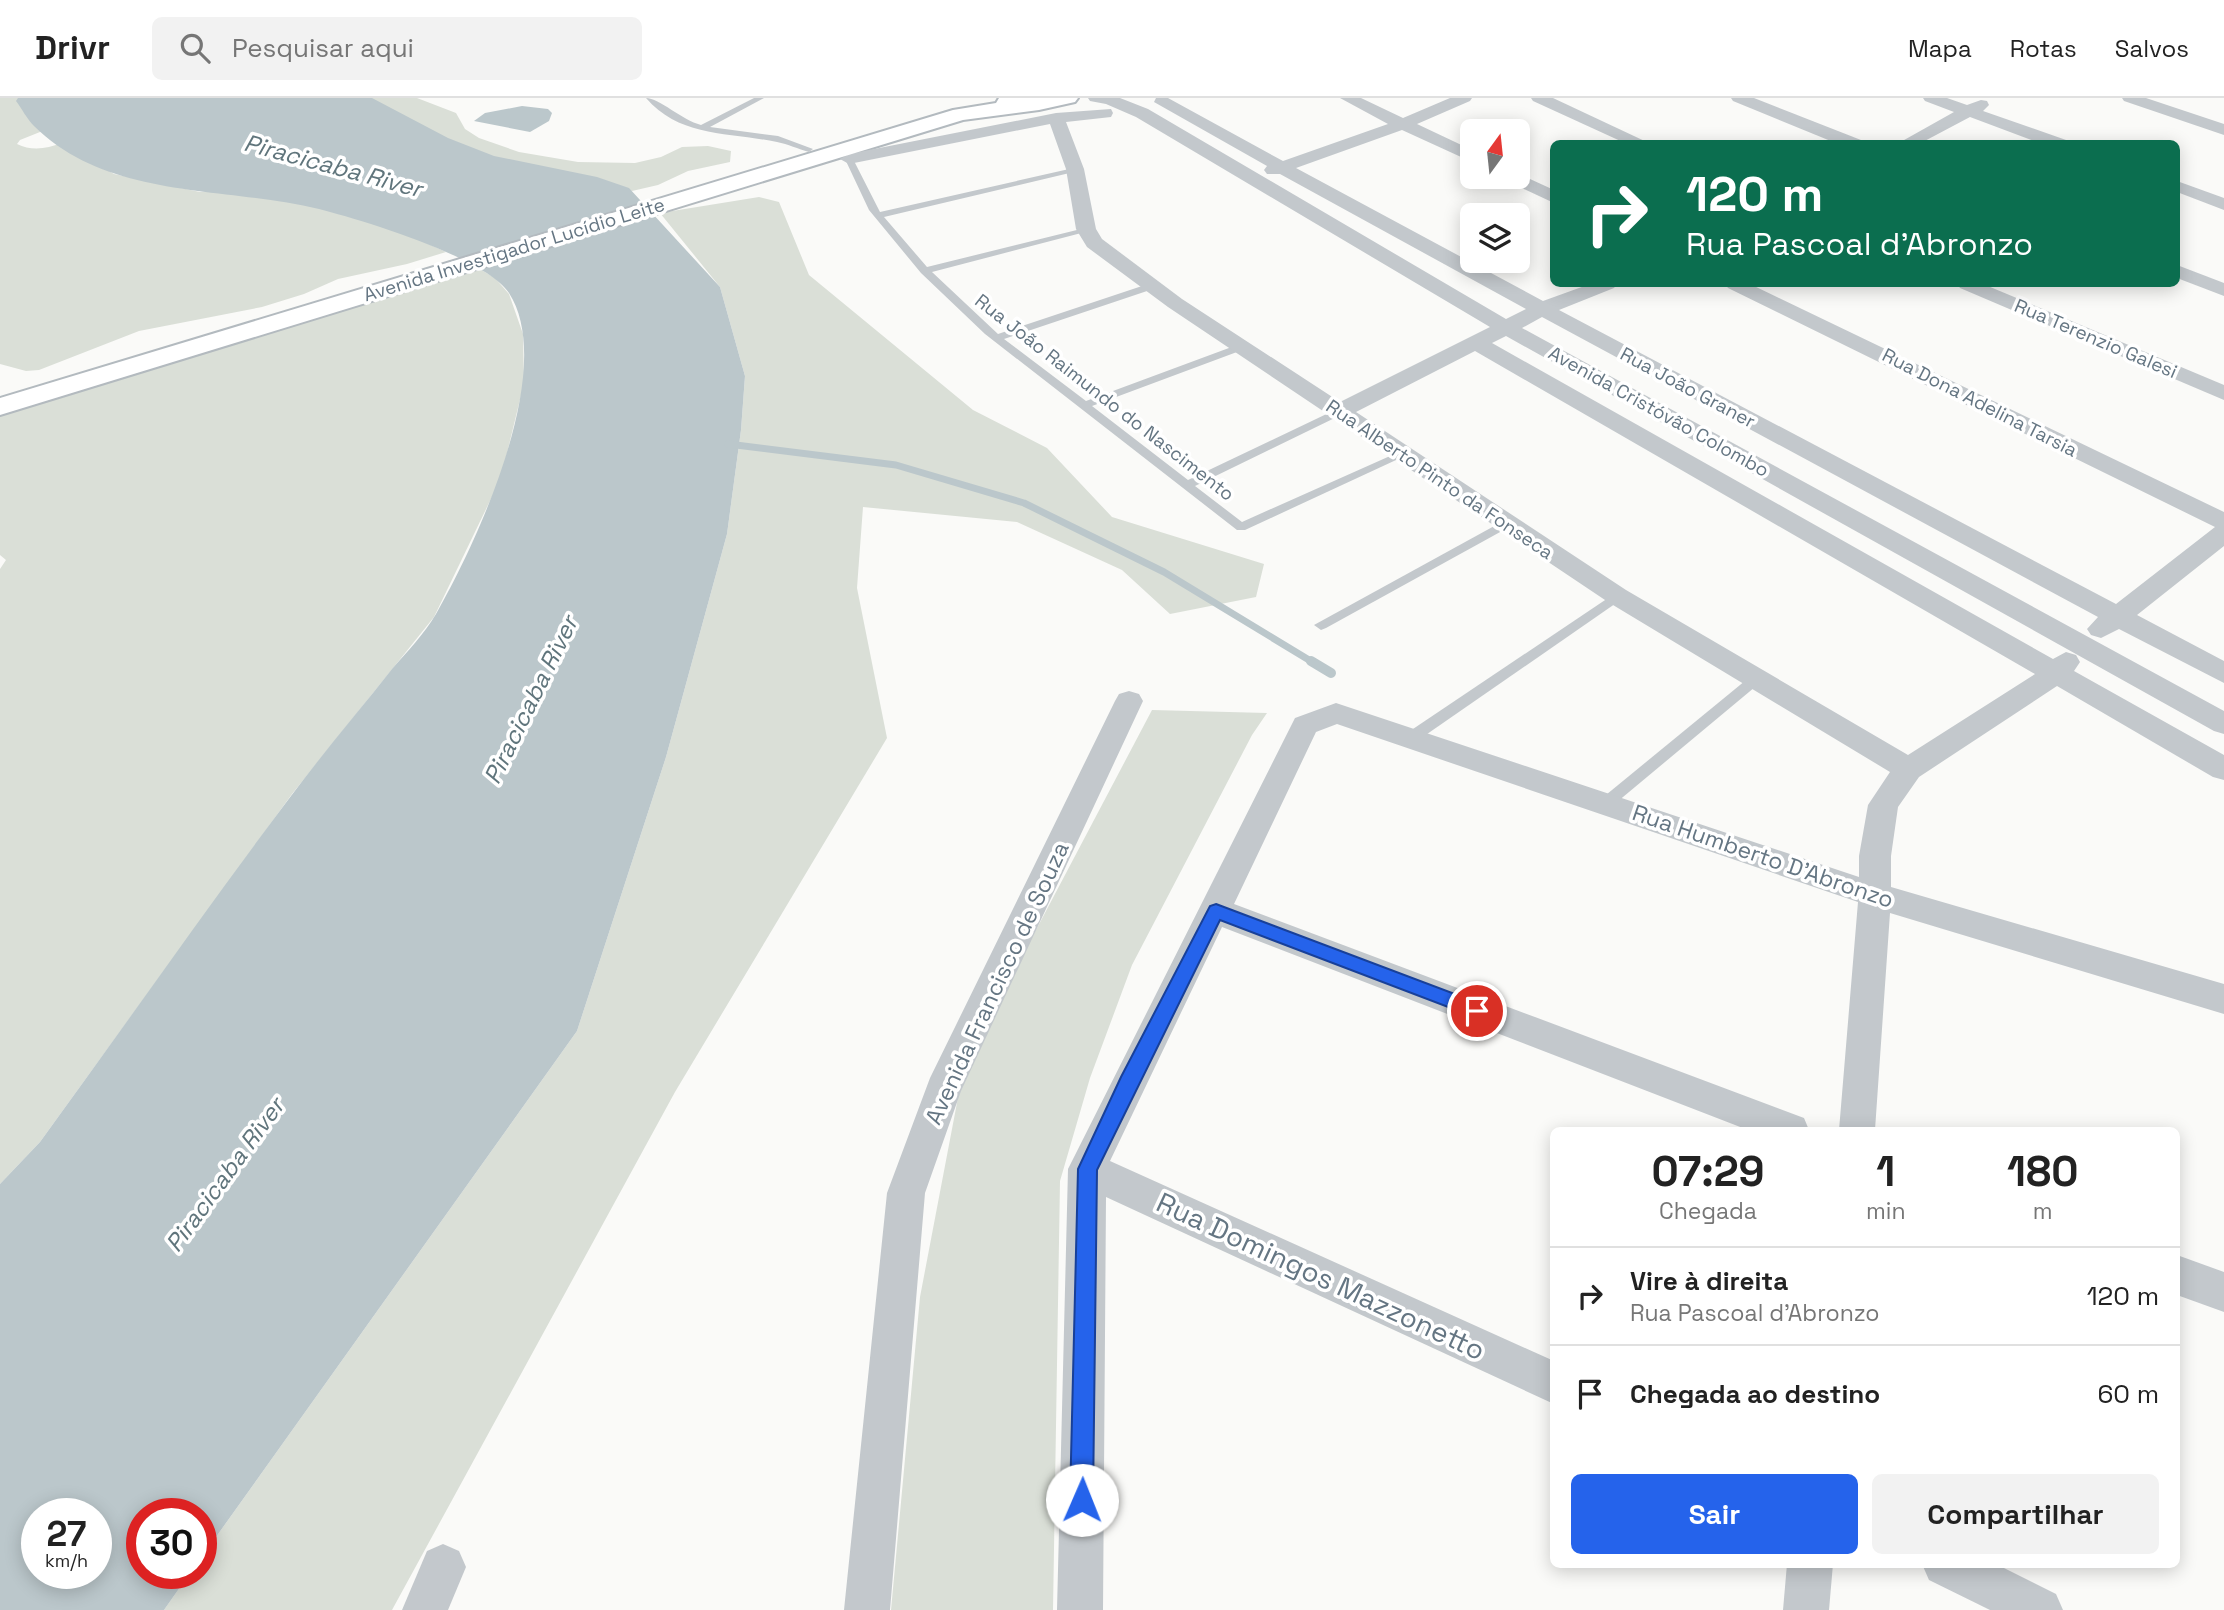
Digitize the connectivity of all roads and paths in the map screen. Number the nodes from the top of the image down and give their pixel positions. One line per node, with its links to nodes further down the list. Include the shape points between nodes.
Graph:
1 (650, 98): 18 (lane, via 678,122)
2 (760, 98): 18 (lane)
3 (954, 98): 25 (main road, Avenida Investigador Lucídio Leite, via 911,119)
4 (994, 98): 13 (main road)
5 (1153, 98): 28 (street, Rua João Graner)
6 (1348, 98): 17 (street)
7 (1464, 98): 17 (street)
8 (1539, 98): 20 (street)
9 (1739, 98): 21 (street)
10 (1931, 98): 16 (street)
11 (1998, 98): 16 (street)
12 (2130, 98): 19 (street)
13 (1032, 104): 15 (main road, Avenida Investigador Lucídio Leite); 33 (main road, Avenida Investigador Lucídio Leite, via 960,114)
14 (1100, 106): 15 (street); 24 (street, Avenida Cristóvão Colombo, via 1110,100 1142,113)
15 (1062, 108): 27 (street); 29 (street)
16 (1969, 110): 22 (street); 23 (street)
17 (1403, 124): 26 (street); 28 (street)
18 (700, 129): 25 (lane, via 781,139)
19 (2224, 130)
20 (1634, 140)
21 (1845, 140)
22 (1913, 140)
23 (2049, 140)
24 (1200, 148): 28 (street, via 1261,170); 46 (street, Avenida Cristóvão Colombo)
25 (809, 149): 33 (main road, Avenida Investigador Lucídio Leite)
26 (1460, 151)
27 (849, 159): 35 (lane, Rua João Raimundo do Nascimento)
28 (1285, 167): 45 (street, Rua João Graner)
29 (1075, 169): 35 (lane); 36 (street)
30 (1530, 185): 32 (street)
31 (2180, 188): 34 (street)
32 (1550, 195)
33 (672, 196): 37 (main road, Avenida Investigador Lucídio Leite)
34 (2224, 204)
35 (879, 215): 38 (lane, Rua João Raimundo do Nascimento)
36 (1086, 229): 38 (lane); 40 (street, Rua Alberto Pinto da Fonseca, via 1094,243)
37 (434, 270): 51 (main road, Avenida Investigador Lucídio Leite); 53 (main road, Avenida Investigador Lucídio Leite)
38 (925, 271): 47 (lane, Rua João Raimundo do Nascimento)
39 (2180, 272): 44 (street)
40 (1152, 286): 47 (lane); 49 (street, Rua Alberto Pinto da Fonseca)
41 (1599, 287): 45 (street)
42 (1741, 287): 57 (street, Rua Dona Adelina Tarsia)
43 (1974, 287): 50 (street, Rua Terenzio Galesi)
44 (2224, 290)
45 (1542, 309): 46 (street); 61 (street, Rua João Graner)
46 (1507, 328): 48 (street); 63 (street, Avenida Cristóvão Colombo)
47 (996, 338): 52 (lane, Rua João Raimundo do Nascimento)
48 (1478, 344): 54 (street); 65 (street, Avenida Cristóvão Colombo)
49 (1241, 347): 52 (lane); 54 (street, Rua Alberto Pinto da Fonseca)
50 (2224, 393)
51 (0, 396)
52 (1083, 406): 56 (lane, Rua João Raimundo do Nascimento)
53 (0, 407)
54 (1341, 411): 55 (street, Rua Alberto Pinto da Fonseca); 56 (lane)
55 (1404, 454): 56 (lane, Rua João Raimundo do Nascimento, via 1241,527); 58 (street, Rua Alberto Pinto da Fonseca)
56 (1187, 485)
57 (2224, 522)
58 (1507, 523): 60 (street, Rua Alberto Pinto da Fonseca); 62 (lane)
59 (2224, 533): 61 (street)
60 (1617, 596): 66 (street, Rua Alberto Pinto da Fonseca); 69 (lane)
61 (2115, 616): 63 (street); 64 (street, Rua João Graner)
62 (1321, 625)
63 (2083, 645): 65 (street); 68 (street, Avenida Cristóvão Colombo)
64 (2224, 673)
65 (2055, 674): 70 (street); 71 (street, Avenida Cristóvão Colombo)
66 (1756, 679): 70 (street, Rua Alberto Pinto da Fonseca); 72 (lane)
67 (1129, 701): 86 (street, Avenida Francisco de Souza, via 943,1090 906,1193)
68 (2224, 724)
69 (1412, 737): 72 (street, Rua Humberto D'Abronzo); 74 (street, Rua Humberto D'Abronzo, via 1336,713 1305,725)
70 (1908, 769): 73 (street, via 1883,805)
71 (2224, 769)
72 (1606, 803): 73 (street, Rua Humberto D'Abronzo)
73 (1875, 895): 75 (street, Rua Humberto D'Abronzo); 77 (street)
74 (1216, 911): 76 (street); 78 (street)
75 (2224, 999)
76 (1783, 1127)
77 (1857, 1127)
78 (1087, 1169): 81 (street, Rua Domingos Mazzonetto); 87 (street)
79 (2180, 1276): 80 (street)
80 (2224, 1292)
81 (1550, 1381)
82 (443, 1567): 85 (street)
83 (1810, 1568): 88 (street)
84 (1953, 1568): 89 (street)
85 (425, 1610)
86 (867, 1610)
87 (1080, 1610)
88 (1806, 1610)
89 (2040, 1610)

